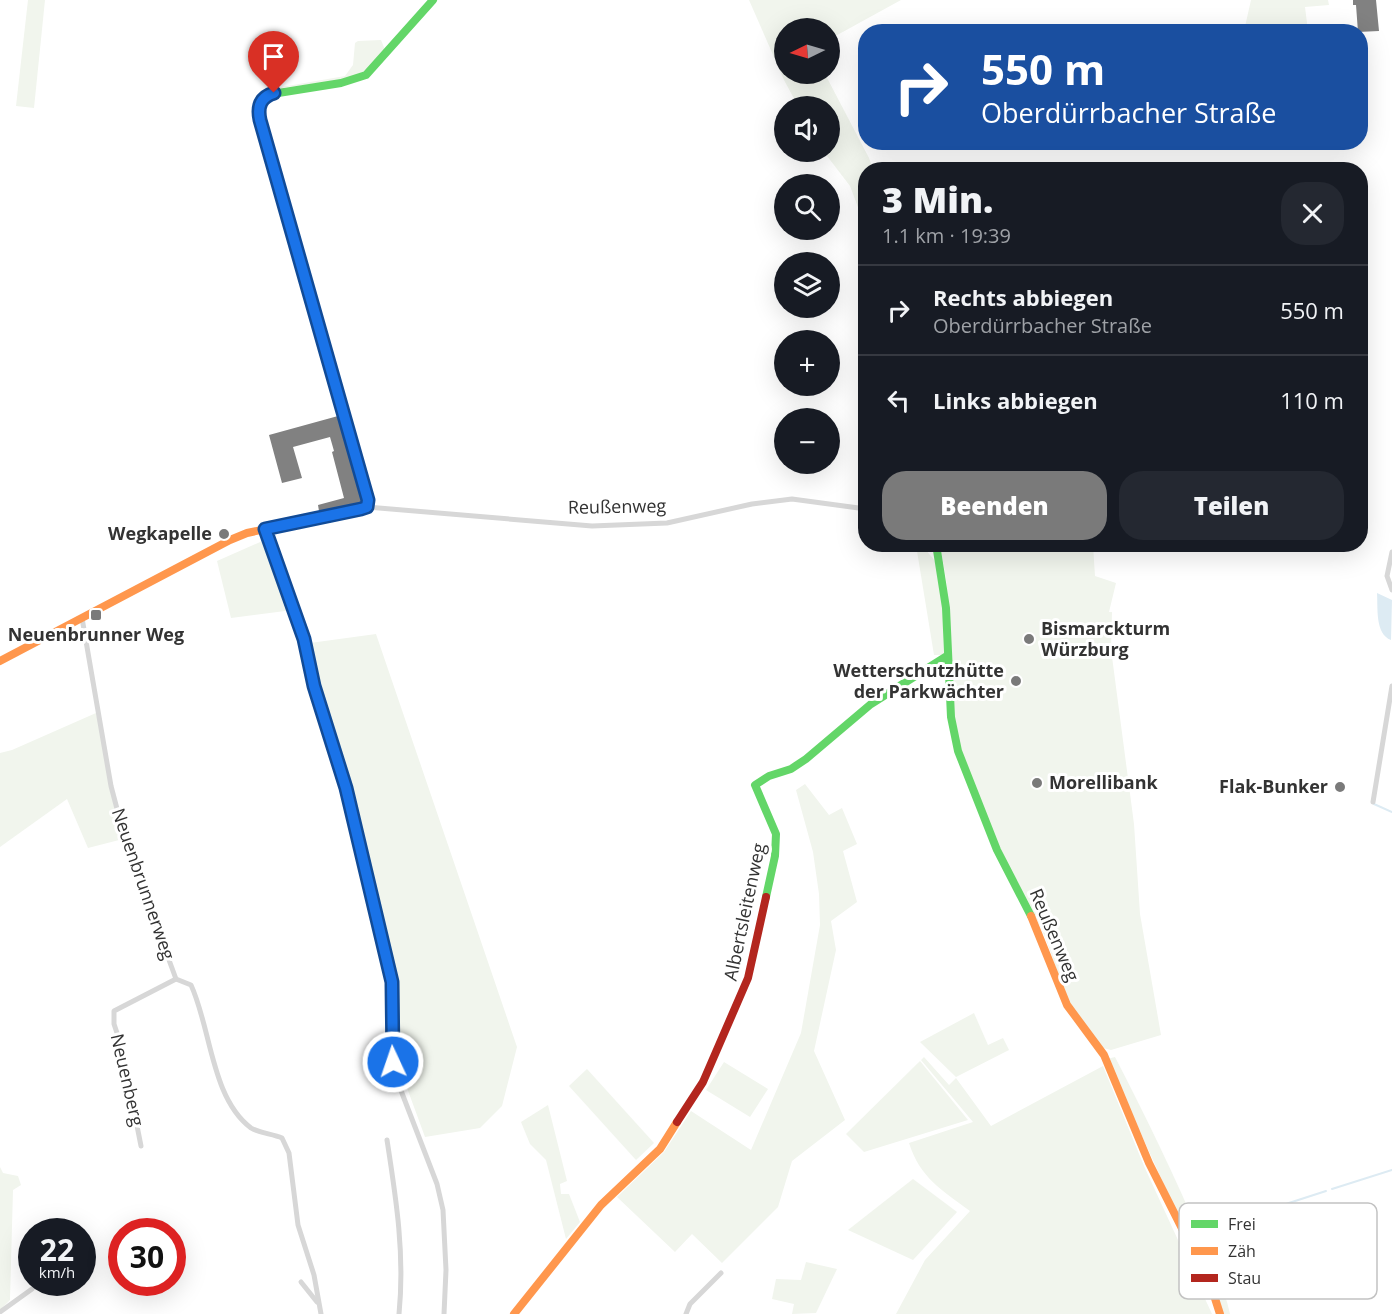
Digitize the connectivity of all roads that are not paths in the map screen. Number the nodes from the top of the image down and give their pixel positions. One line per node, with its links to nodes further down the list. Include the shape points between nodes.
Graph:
1 (433, 0): 2 (street, via 366,75 351,82 274,93 263,99 259,107)
2 (367, 507): 3 (street, Reußenweg, via 592,526 667,523 752,504 792,500); 4 (street)
3 (858, 508)
4 (265, 529): 8 (street, via 222,544); 25 (street, via 304,639 314,686 346,788 392,982 391,1048 395,1075 437,1184 443,1210)
5 (937, 552): 9 (street, Reußenweg, via 946,608)
6 (1392, 552): 7 (street, via 1387,576)
7 (1392, 590)
8 (82, 618): 10 (street); 13 (street, Neuenbrunnerweg, via 126,843)
9 (947, 656): 16 (street, Reußenweg, via 951,717 958,751 981,814 1040,935 1067,1005 1104,1055 1149,1163); 26 (street, Albertsleitenweg, via 871,704 806,759 755,785 777,834 775,856 748,978 703,1082 660,1149 601,1205)
10 (0, 661)
11 (1392, 686): 12 (street)
12 (1373, 802)
13 (176, 979): 15 (street, Neuenberg, via 114,1011); 21 (street, Neuenbrunnerweg, via 191,985 201,1005 209,1045 236,1114 254,1130 282,1138 289,1153 298,1225)
14 (387, 1140): 24 (street, via 400,1226 403,1278)
15 (141, 1146)
16 (1179, 1223)
17 (720, 1273): 27 (street, via 690,1304)
18 (301, 1282): 21 (street)
19 (22, 1296): 22 (street)
20 (1215, 1299): 28 (street, Reußenweg)
21 (319, 1304): 23 (street, Neuenbrunnerweg)
22 (0, 1312)
23 (321, 1314)
24 (399, 1314)
25 (444, 1314)
26 (514, 1314)
27 (686, 1314)
28 (1220, 1314)

